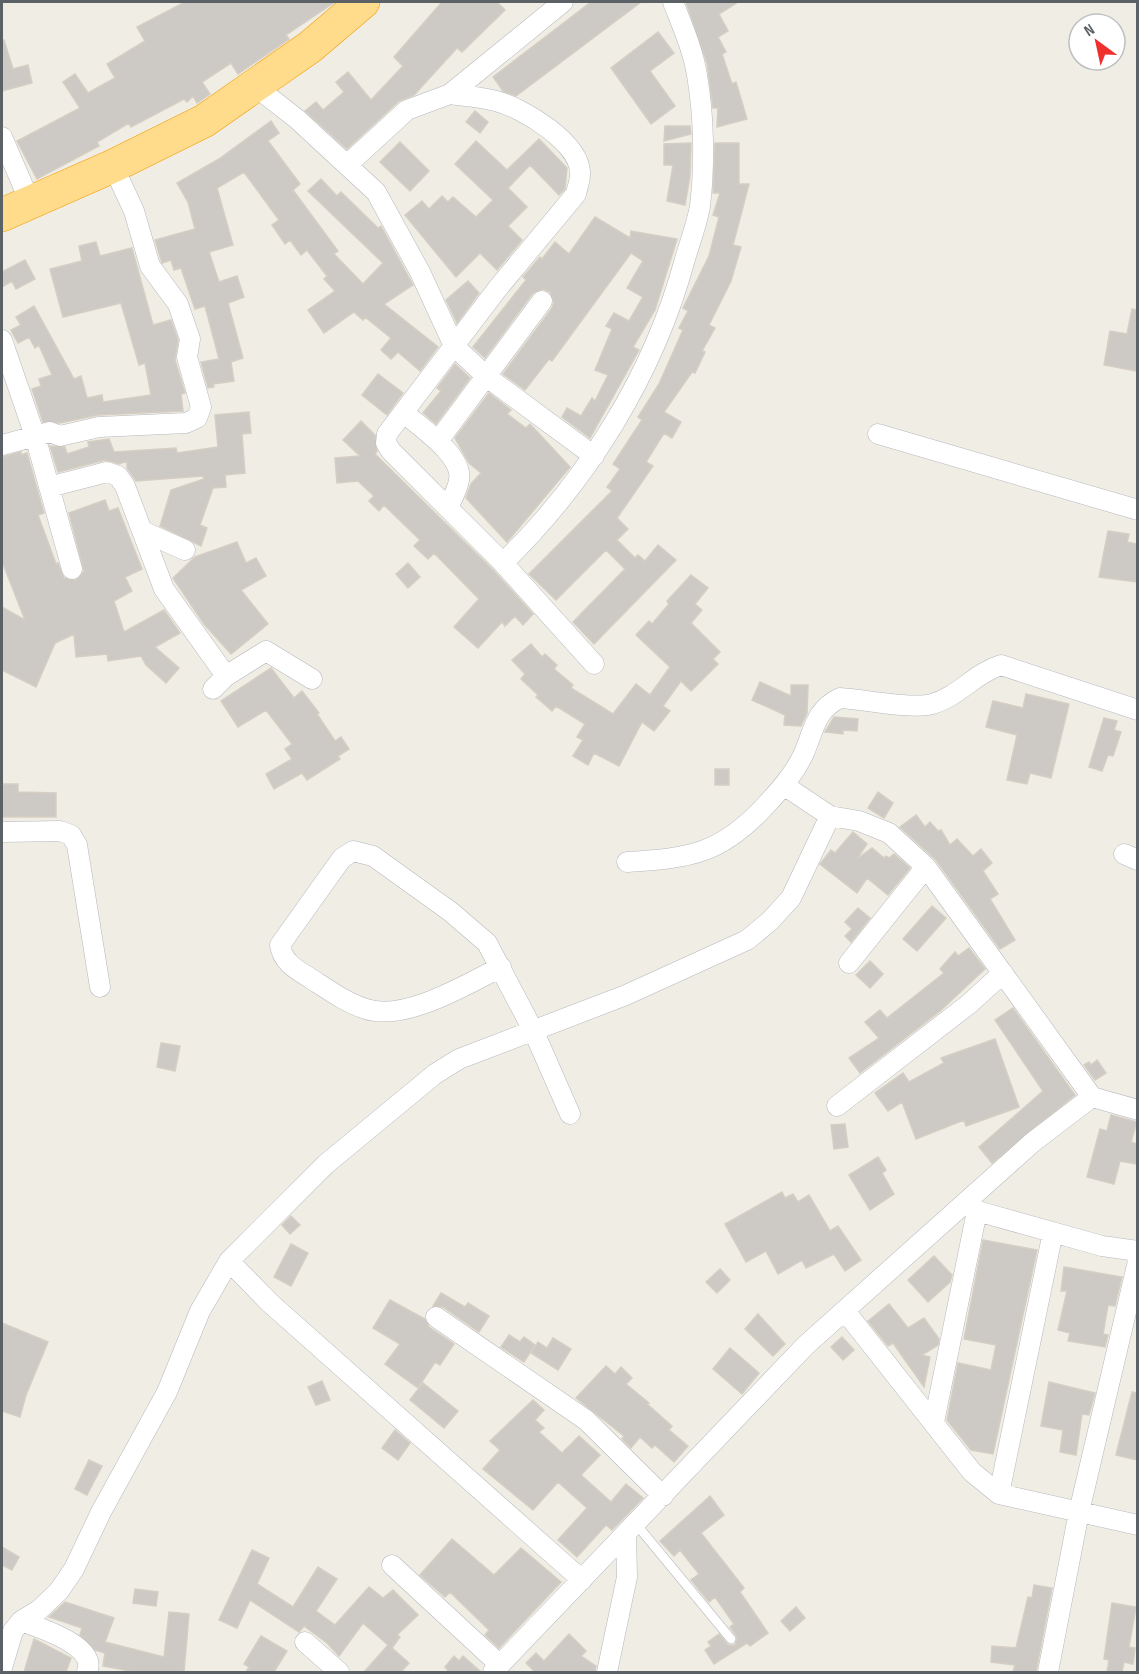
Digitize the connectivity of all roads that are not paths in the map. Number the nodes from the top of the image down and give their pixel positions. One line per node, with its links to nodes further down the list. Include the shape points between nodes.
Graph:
1 (363, 2): 4 (highway)
2 (563, 2): 5 (street)
3 (673, 2): 19 (street, via 697,73 702,126 699,207 680,279 652,355)
4 (255, 86): 7 (street); 8 (highway, via 204,121)
5 (450, 94): 7 (street, via 407,110); 12 (street, via 497,101 526,112 573,151 580,171 576,194)
6 (2, 137): 9 (street)
7 (348, 164): 12 (street, via 376,192 392,218)
8 (113, 166): 9 (highway); 16 (street, via 134,211 150,266 178,304 190,339 188,357 201,407 197,418 186,423 99,427 60,436 50,432)
9 (16, 208)
10 (542, 301): 13 (street)
11 (2, 339): 16 (street)
12 (454, 346): 13 (street); 14 (street)
13 (486, 377): 17 (street); 19 (street)
14 (404, 413): 17 (street); 21 (street, via 387,434 386,442)
15 (878, 434): 22 (street)
16 (35, 436): 18 (street); 20 (street)
17 (438, 441): 21 (street, via 458,465 459,480)
18 (2, 445)
19 (594, 456): 25 (street, via 531,536)
20 (49, 486): 23 (street, via 107,471 118,476); 26 (street)
21 (448, 507): 25 (street)
22 (1137, 510)
23 (142, 531): 24 (street); 28 (street, via 164,589 219,683 266,651)
24 (185, 550)
25 (503, 563): 27 (street)
26 (72, 569)
27 (594, 664)
28 (312, 679)
29 (1137, 710): 30 (street, via 1000,665 930,705 840,698 819,713)
30 (785, 786): 31 (street); 33 (street, via 747,826 715,847 676,859)
31 (830, 816): 34 (street, via 859,821 889,833); 39 (street, via 790,898 747,940)
32 (2, 832): 38 (street, via 60,831 71,835 77,844)
33 (627, 862)
34 (926, 867): 35 (street); 37 (street)
35 (849, 963)
36 (501, 967): 36 (street, via 442,996 393,1012 368,1010 288,964 281,956 280,945 334,868 353,852 373,856 451,912 487,943); 39 (street)
37 (1003, 973): 40 (street); 41 (street)
38 (100, 987)
39 (534, 1032): 43 (street); 47 (street, via 459,1059 435,1074 326,1164)
40 (1092, 1097): 42 (street); 44 (street, via 1033,1142)
41 (837, 1106)
42 (1137, 1110)
43 (570, 1114)
44 (973, 1207): 45 (street); 49 (street); 51 (street)
45 (1053, 1232): 46 (street); 52 (street)
46 (1137, 1251)
47 (229, 1261): 58 (street, via 270,1303); 59 (street, via 200,1311 167,1392 74,1569 59,1591)
48 (1137, 1261): 54 (street)
49 (845, 1311): 51 (street); 53 (street, via 806,1345)
50 (436, 1317): 53 (street, via 586,1420)
51 (933, 1422): 52 (street, via 972,1472)
52 (999, 1494): 54 (street)
53 (663, 1496): 56 (street)
54 (1079, 1512): 55 (street); 67 (street)
55 (1137, 1525)
56 (631, 1529): 58 (street); 60 (lane); 66 (street, via 627,1577)
57 (392, 1565): 63 (street)
58 (582, 1580): 63 (street)
59 (21, 1621): 62 (street, via 13,1631); 64 (street, via 79,1648 88,1657)
60 (731, 1640)
61 (305, 1642): 65 (street)
62 (2, 1668)
63 (496, 1669)
64 (87, 1672)
65 (339, 1672)
66 (607, 1672)
67 (1048, 1672)

